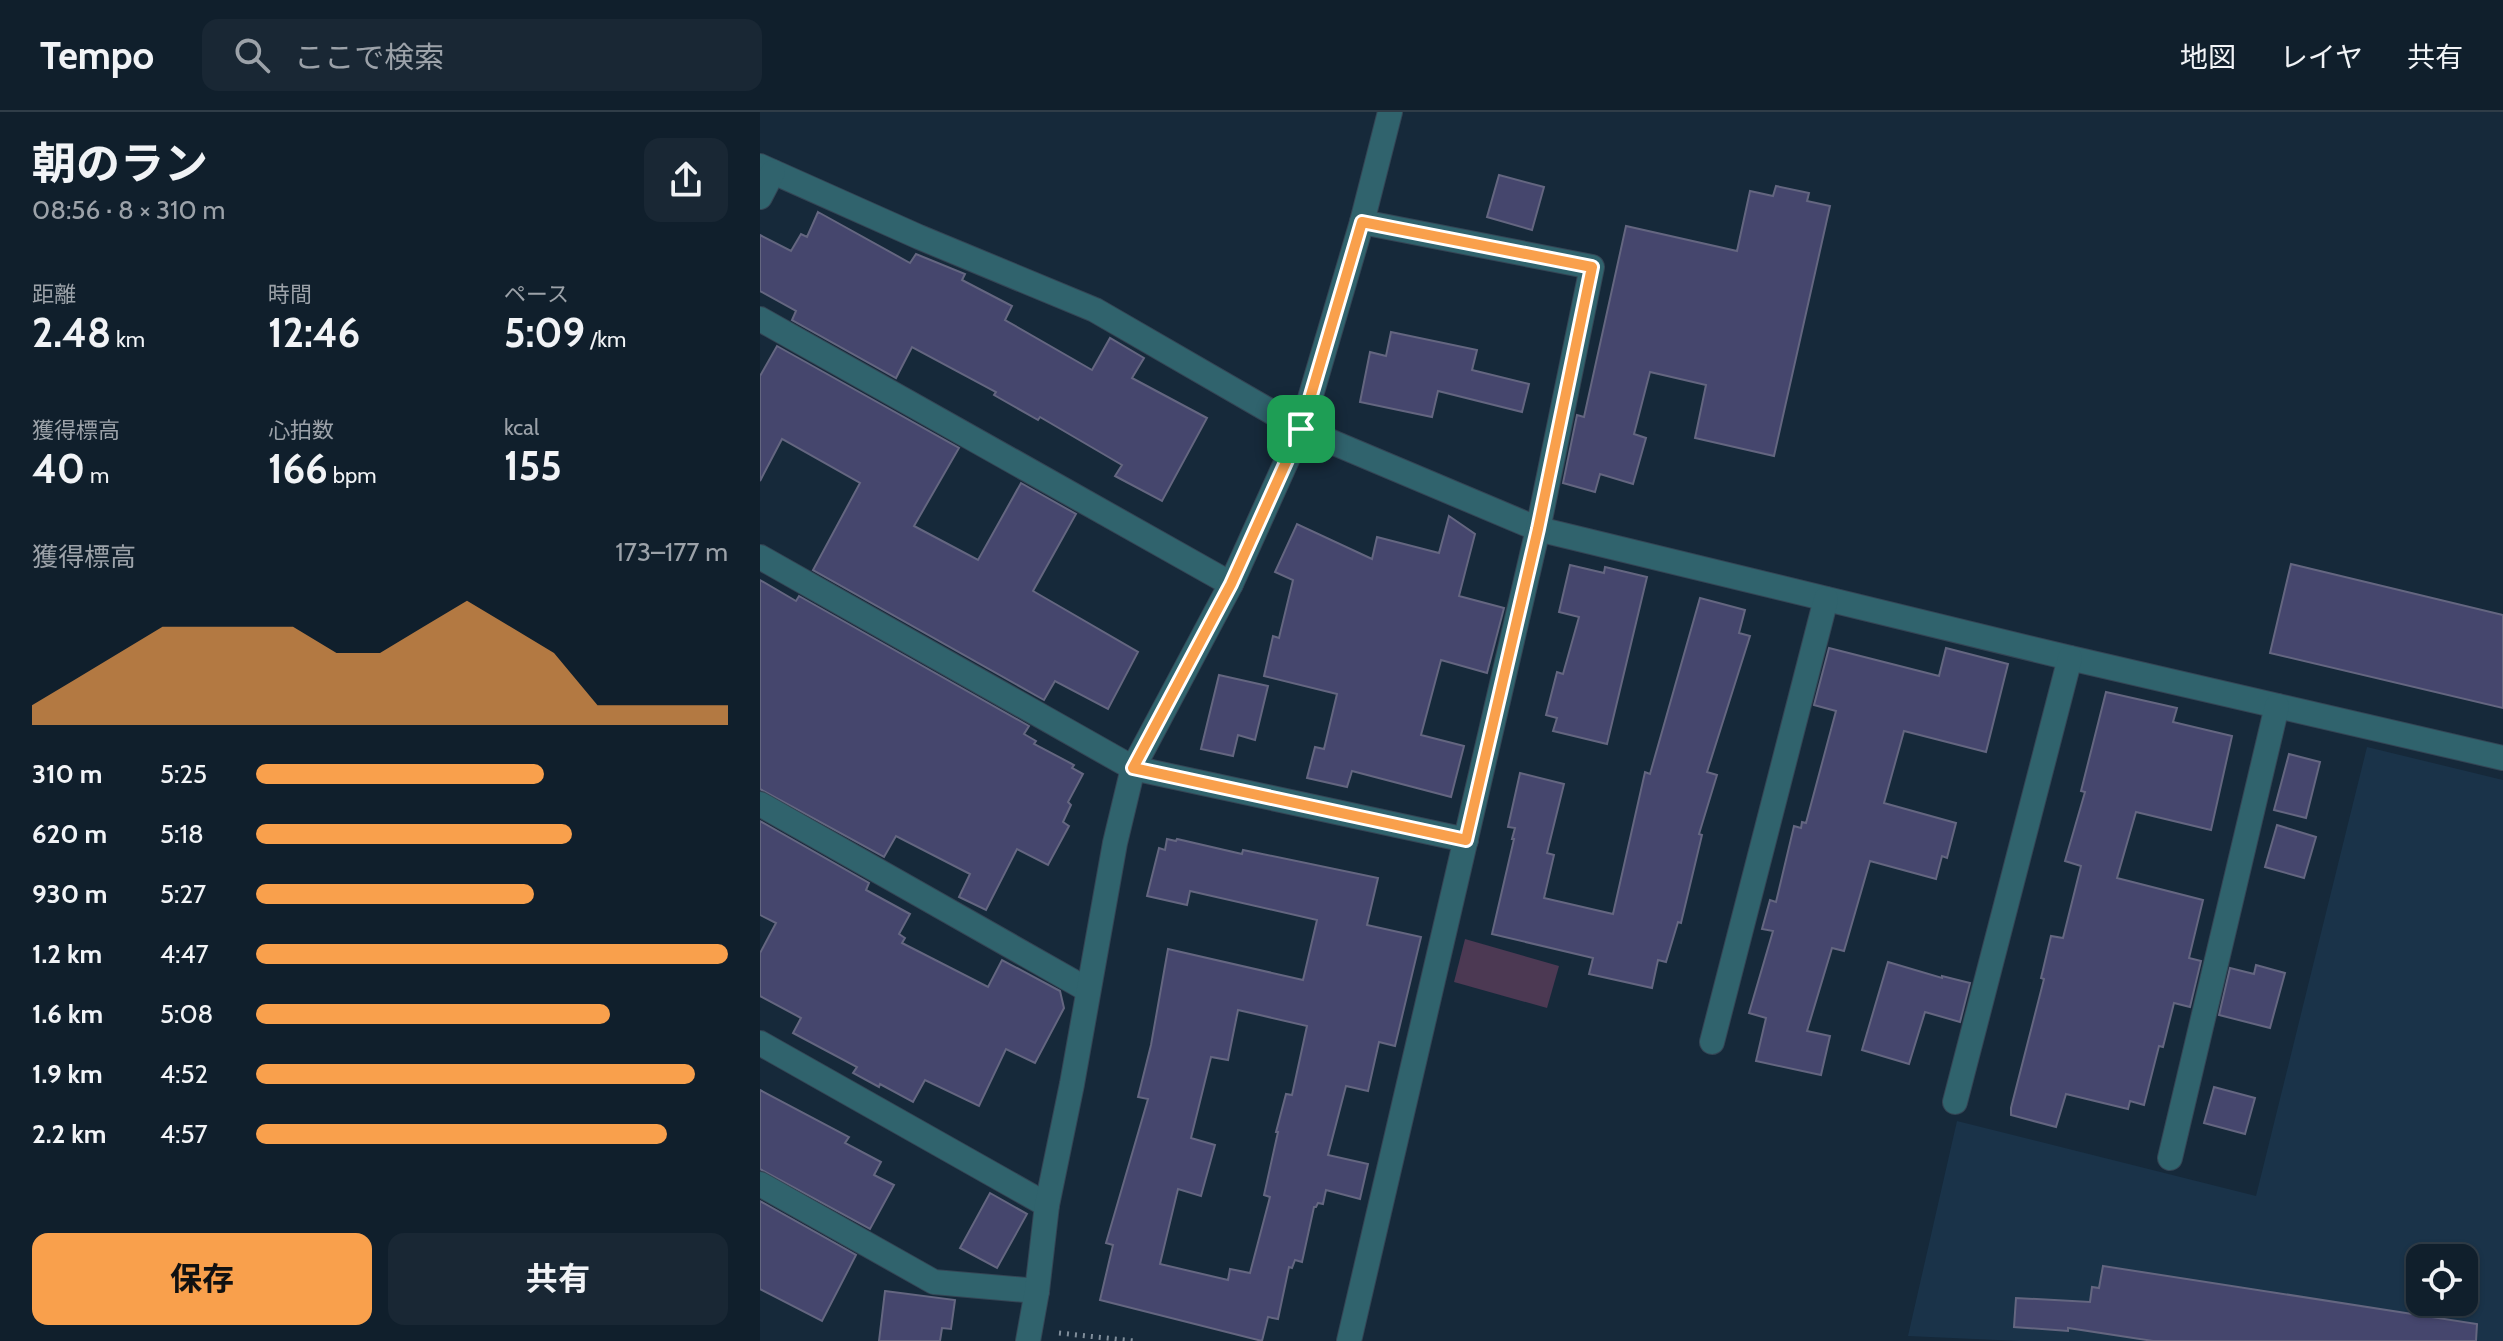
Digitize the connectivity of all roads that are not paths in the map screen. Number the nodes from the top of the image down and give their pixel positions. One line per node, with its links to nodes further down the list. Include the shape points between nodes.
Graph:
1 (1390, 112): 4 (street)
2 (767, 169): 3 (street); 6 (street, via 1095,310)
3 (760, 197)
4 (1362, 222): 6 (street); 7 (street, via 1592,267)
5 (760, 319): 9 (street)
6 (1301, 429): 7 (street); 9 (street)
7 (1538, 529): 10 (street); 16 (street)
8 (760, 557): 14 (street)
9 (1231, 584): 14 (street)
10 (1826, 599): 11 (street); 18 (street)
11 (2070, 658): 12 (street); 20 (street)
12 (2277, 706): 13 (street); 21 (street)
13 (2503, 758)
14 (1133, 768): 16 (street); 17 (street)
15 (760, 804): 17 (street)
16 (1466, 840): 26 (street)
17 (1088, 990): 23 (street)
18 (1712, 1042)
19 (760, 1043): 23 (street)
20 (1955, 1102)
21 (2170, 1158)
22 (760, 1184): 24 (street, via 934,1282)
23 (1047, 1205): 24 (street)
24 (1037, 1291): 25 (street)
25 (1029, 1335)
26 (1349, 1341)

